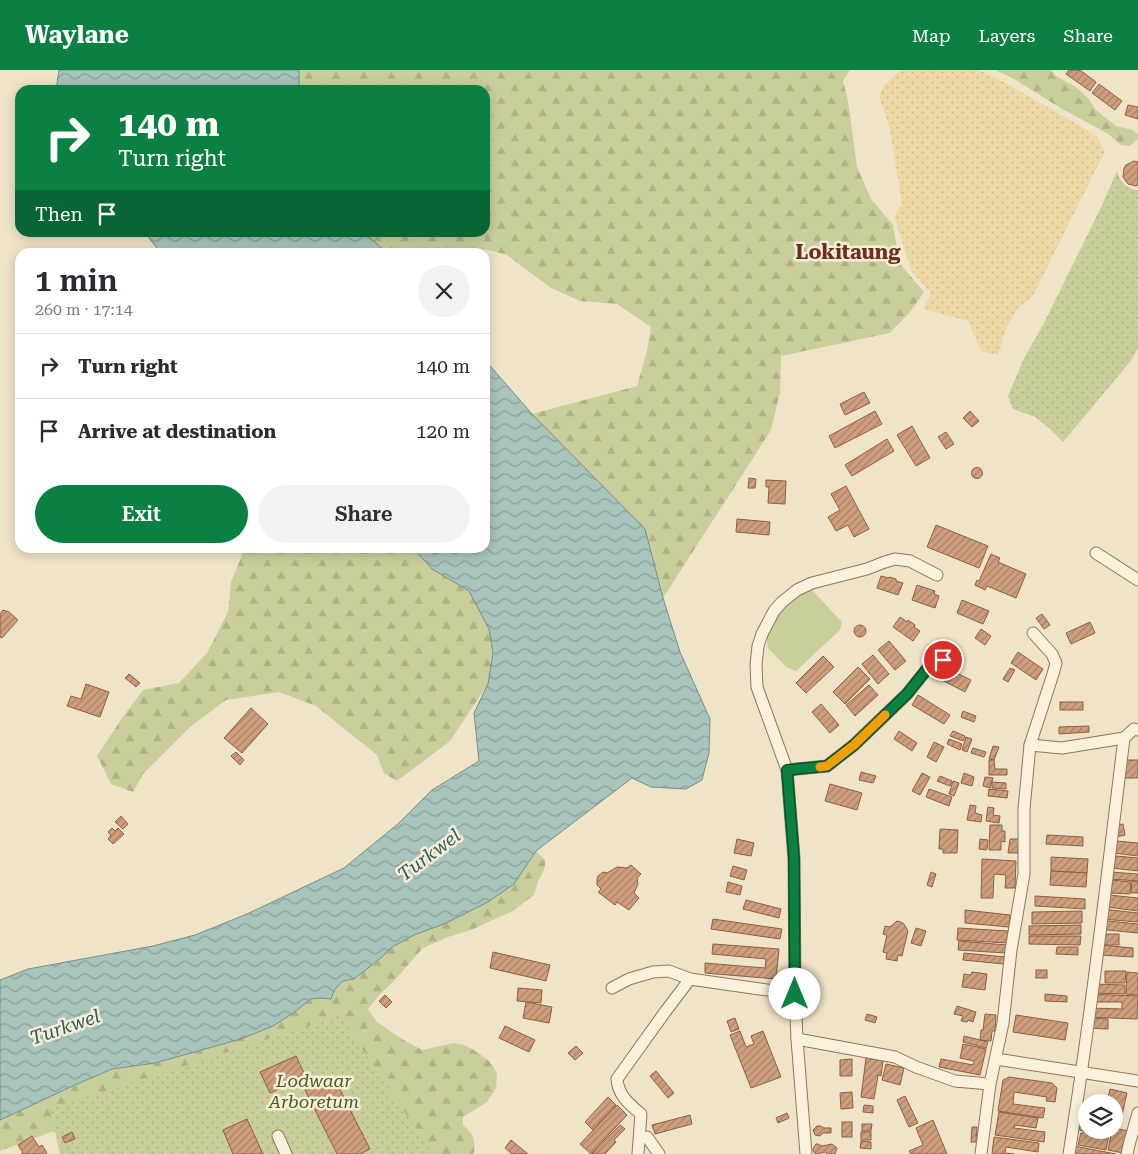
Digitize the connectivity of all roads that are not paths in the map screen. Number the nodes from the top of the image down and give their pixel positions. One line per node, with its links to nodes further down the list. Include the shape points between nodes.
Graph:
1 (1096, 553): 3 (street)
2 (937, 575): 9 (street, via 910,561 895,560 812,583 796,590 774,611 758,646 757,687)
3 (1138, 580)
4 (1033, 633): 8 (street, via 1056,663)
5 (955, 656): 9 (street, via 931,664 907,694 827,766)
6 (1138, 730): 7 (street, via 1134,729)
7 (1124, 738): 8 (street, via 1062,748); 15 (street)
8 (1030, 745): 14 (street, via 1024,809 1024,874)
9 (787, 770): 12 (street, via 794,858)
10 (690, 979): 11 (street, via 669,972 653,972); 12 (street); 22 (street, via 617,1079 626,1101 641,1114)
11 (612, 988)
12 (795, 994): 13 (street)
13 (797, 1039): 17 (street, via 895,1057 955,1081); 24 (street)
14 (996, 1059): 15 (street); 17 (street)
15 (1082, 1072): 16 (street); 26 (street)
16 (1138, 1080)
17 (990, 1084): 25 (street)
18 (1138, 1113): 27 (street)
19 (278, 1136): 21 (street)
20 (647, 1137): 23 (street)
21 (286, 1154)
22 (638, 1154)
23 (659, 1154)
24 (806, 1154)
25 (981, 1154)
26 (1069, 1154)
27 (1127, 1154)

